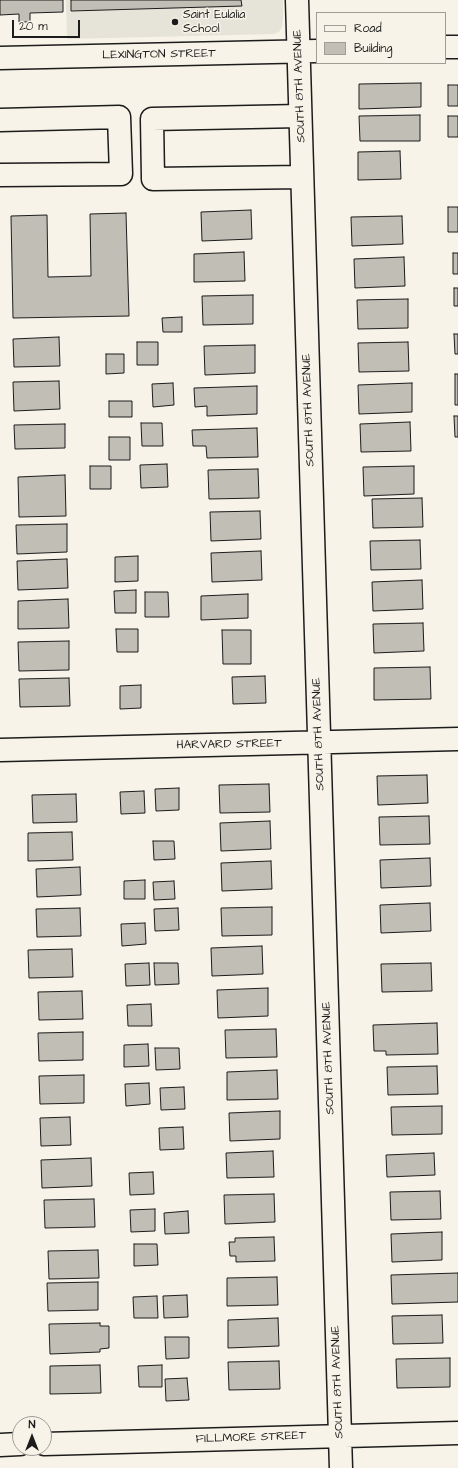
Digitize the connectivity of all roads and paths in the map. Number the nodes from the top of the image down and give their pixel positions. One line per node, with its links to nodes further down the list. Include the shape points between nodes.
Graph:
1 (297, 0): 4 (street, SOUTH 8TH AVENUE)
2 (446, 47): 3 (street)
3 (458, 47)
4 (308, 51): 5 (street, LEXINGTON STREET); 6 (street, SOUTH 8TH AVENUE)
5 (0, 58)
6 (300, 116): 9 (street, SOUTH 8TH AVENUE); 9 (street, via 152,119 153,179)
7 (0, 120): 8 (street, via 119,118 121,174)
8 (0, 175)
9 (302, 177): 11 (street, SOUTH 8TH AVENUE)
10 (458, 739): 11 (street, HARVARD STREET)
11 (320, 742): 12 (street, HARVARD STREET); 14 (street, SOUTH 8TH AVENUE)
12 (0, 750)
13 (458, 1433): 14 (street, FILLMORE STREET)
14 (340, 1436): 16 (street, FILLMORE STREET); 18 (street, SOUTH 8TH AVENUE)
15 (12, 1444): 17 (street)
16 (52, 1444)
17 (0, 1445)
18 (341, 1468)

